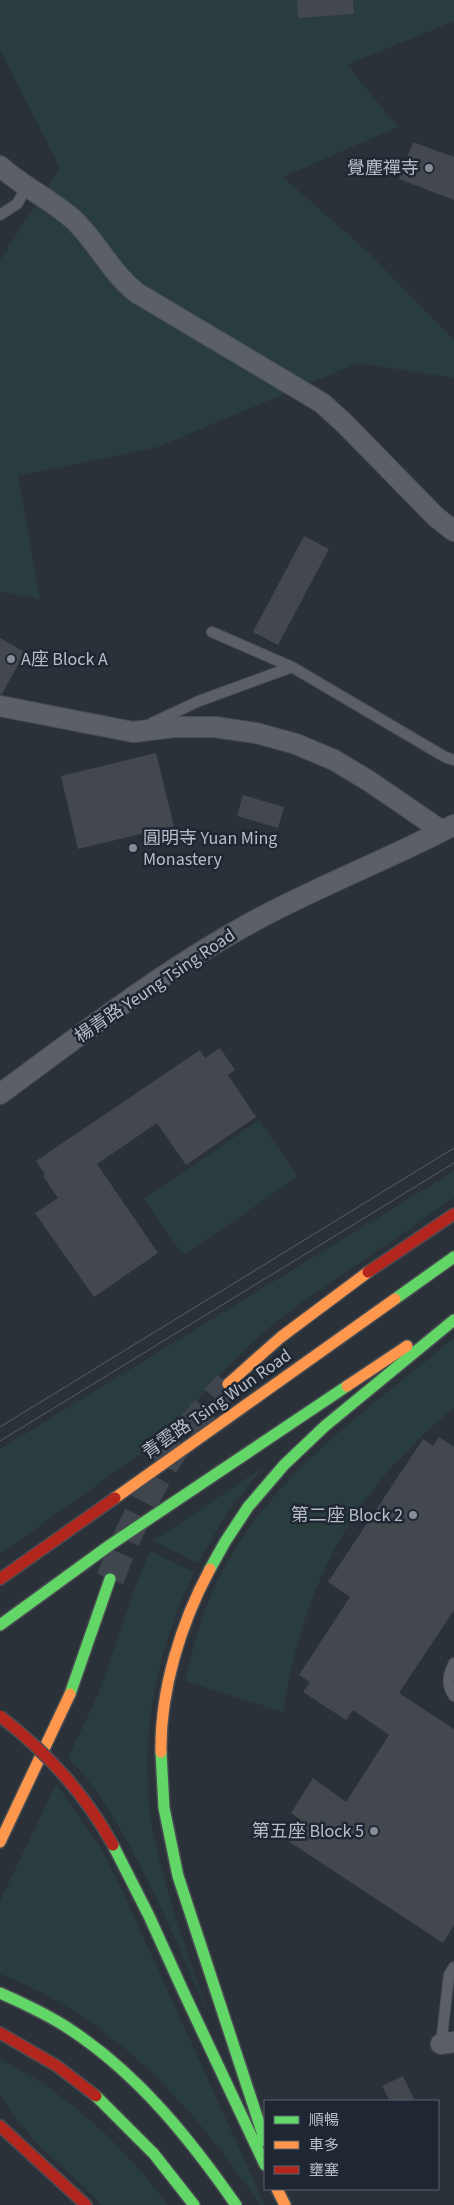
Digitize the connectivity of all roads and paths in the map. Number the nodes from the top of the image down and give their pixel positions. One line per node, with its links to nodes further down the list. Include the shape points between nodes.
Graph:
1 (0, 166): 2 (street)
2 (26, 188): 3 (lane, via 17,204); 4 (street, via 75,221 118,276 137,293 322,403)
3 (0, 215)
4 (454, 531)
5 (212, 632): 6 (lane)
6 (292, 667): 8 (lane, via 199,702); 9 (lane)
7 (0, 706): 8 (street)
8 (133, 732): 10 (street, via 215,727 256,733 296,744 334,760)
9 (454, 760)
10 (448, 828): 11 (street, 楊青路 Yeung Tsing Road, via 300,897 214,944 132,997)
11 (0, 1094)
12 (454, 1214): 16 (main road, via 303,1318)
13 (454, 1257): 17 (main road, 青雲路 Tsing Wun Road)
14 (454, 1314): 19 (main road, via 110,1545)
15 (454, 1320): 30 (main road, via 312,1437 258,1493 229,1535 198,1593 169,1687 160,1759 168,1831 183,1893)
16 (228, 1384)
17 (0, 1579)
18 (110, 1579): 23 (main road, via 76,1682)
19 (0, 1625)
20 (454, 1663): 21 (lane, via 448,1681)
21 (454, 1696)
22 (0, 1716): 32 (main road, bridge, via 51,1758 95,1814 133,1882)
23 (0, 1842)
24 (454, 1967): 27 (lane, via 449,1975)
25 (0, 1993): 37 (main road, via 55,2019 127,2073 186,2138)
26 (0, 2033): 36 (main road, via 41,2055 102,2102 147,2146)
27 (447, 2043)
28 (0, 2118): 31 (main road)
29 (0, 2126): 31 (main road)
30 (264, 2138)
31 (18, 2143): 35 (main road)
32 (264, 2162)
33 (278, 2190): 38 (main road)
34 (281, 2190): 38 (main road)
35 (86, 2205)
36 (194, 2205)
37 (236, 2205)
38 (286, 2205)

